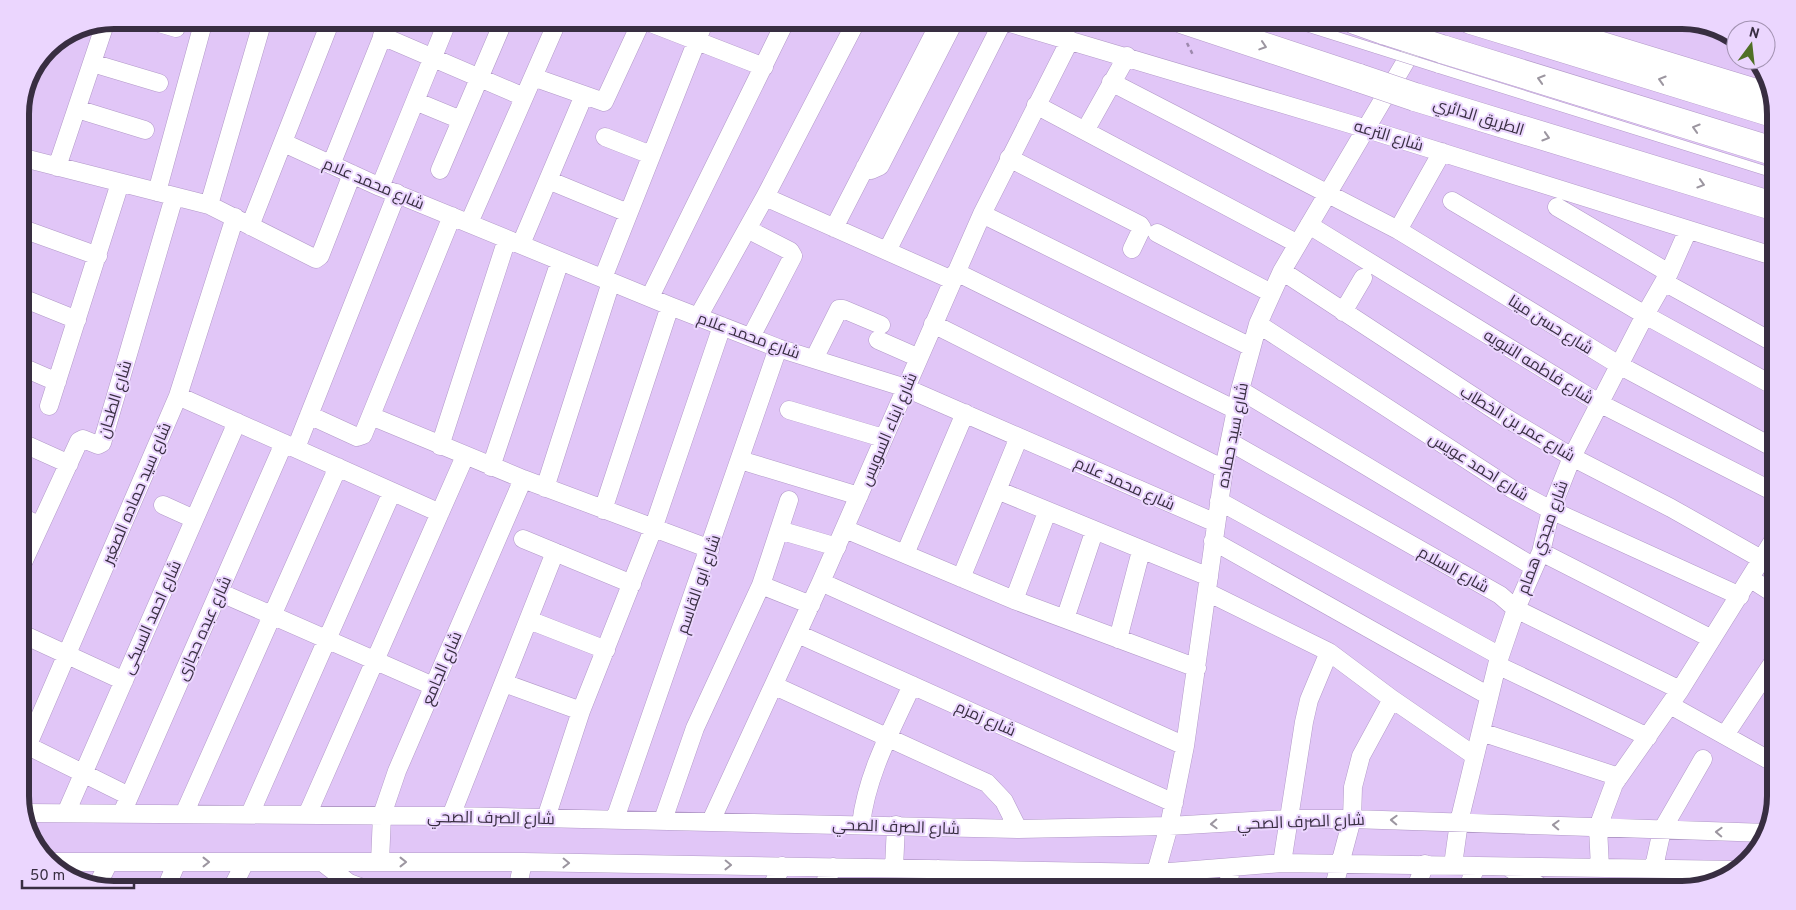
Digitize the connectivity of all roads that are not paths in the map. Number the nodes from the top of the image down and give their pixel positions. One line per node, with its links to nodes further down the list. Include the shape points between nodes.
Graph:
1 (202, 29): 64 (street)
2 (260, 29): 71 (street)
3 (328, 29): 49 (street, شارع سيد حماده الصغير)
4 (385, 29): 24 (street)
5 (444, 29): 29 (street)
6 (500, 29): 34 (street)
7 (554, 29): 33 (street)
8 (639, 29): 38 (street, via 607,100 602,102)
9 (666, 29): 27 (street)
10 (702, 29): 27 (street)
11 (782, 29): 32 (street)
12 (852, 29): 68 (street)
13 (936, 29): 57 (street)
14 (950, 29): 57 (street, via 880,166 871,170)
15 (997, 29): 88 (street)
16 (1032, 29): 25 (street, شارع الترعه)
17 (1211, 29): 70 (highway, الطريق الدائري, one-way to 70, bridge, via 1415,97)
18 (1329, 29): 26 (lane)
19 (1367, 29): 26 (highway)
20 (1425, 29): 45 (street, شارع سيد حماده)
21 (1500, 29): 43 (highway, one-way to 21)
22 (1564, 29): 37 (street)
23 (103, 30): 31 (street)
24 (382, 36): 29 (street); 55 (street)
25 (1070, 40): 28 (street, شارع الترعه); 41 (street, شارع ابناء السويس)
26 (1382, 40): 30 (highway, bridge)
27 (697, 41): 32 (street); 52 (street)
28 (1127, 56): 35 (street); 45 (street, شارع الترعه)
29 (433, 58): 34 (street); 40 (street)
30 (1440, 58): 50 (highway, one-way to 30); 59 (lane)
31 (92, 63): 36 (street); 42 (street)
32 (764, 67): 98 (street)
33 (533, 77): 38 (street); 39 (street)
34 (479, 78): 39 (street); 44 (street)
35 (1111, 82): 47 (street); 66 (street, شارع حسن مينا)
36 (159, 83)
37 (1764, 90)
38 (584, 95): 61 (street)
39 (524, 97): 77 (street)
40 (415, 101): 44 (street); 63 (street)
41 (1036, 105): 47 (street); 53 (street, شارع ابناء السويس)
42 (77, 108): 46 (street); 56 (street)
43 (1767, 111)
44 (461, 120): 58 (street)
45 (1367, 129): 51 (street, شارع الترعه); 66 (street, شارع سيد حماده)
46 (145, 130)
47 (1085, 131): 86 (street)
48 (605, 137): 52 (street)
49 (284, 143): 55 (street, شارع محمد علام); 76 (street, شارع سيد حماده الصغير)
50 (1767, 149)
51 (1442, 152): 81 (street); 82 (street, شارع الترعه)
52 (651, 155): 73 (street)
53 (1009, 158): 74 (street, شارع ابناء السويس); 87 (street, via 1140,225 1142,228)
54 (29, 159): 56 (street)
55 (331, 165): 60 (street, شارع محمد علام)
56 (57, 167): 62 (street)
57 (865, 167): 79 (street)
58 (440, 170)
59 (1767, 171)
60 (352, 174): 63 (street, شارع محمد علام); 76 (street, via 317,258)
61 (548, 180): 73 (street); 85 (street)
62 (120, 183): 64 (street); 90 (street)
63 (380, 186): 65 (street, شارع محمد علام)
64 (157, 192): 67 (street)
65 (397, 194): 75 (street, شارع محمد علام); 126 (street, شارع عبده حجازى)
66 (1328, 194): 78 (street, شارع سيد حماده); 81 (street, شارع حسن مينا)
67 (174, 197): 71 (street); 139 (street, شارع الطحان, via 102,443 98,445 80,440)
68 (765, 197): 79 (street); 80 (street)
69 (1452, 201): 102 (street)
70 (1767, 203)
71 (209, 205): 76 (street)
72 (1557, 207): 95 (street)
73 (628, 213): 96 (street)
74 (982, 214): 93 (street, شارع ابناء السويس); 110 (street)
75 (452, 216): 77 (street, شارع محمد علام); 127 (street)
76 (242, 222): 120 (street, شارع سيد حماده الصغير)
77 (469, 223): 85 (street, شارع محمد علام)
78 (1309, 225): 86 (street, شارع سيد حماده); 121 (street, شارع فاطمه النبويه)
79 (834, 228): 88 (street)
80 (747, 229): 103 (street); 108 (street, via 790,251 793,256)
81 (1398, 230): 114 (street, شارع حسن مينا)
82 (1688, 230): 89 (street, شارع الترعه); 95 (street, شارع مجدي همام)
83 (29, 231): 90 (street)
84 (1157, 233): 97 (street)
85 (514, 242): 91 (street, شارع محمد علام); 135 (street)
86 (1298, 244): 92 (street, شارع سيد حماده)
87 (1132, 249)
88 (887, 251): 93 (street)
89 (1767, 254)
90 (98, 256): 104 (street)
91 (560, 261): 96 (street, شارع محمد علام); 141 (street)
92 (1282, 271): 97 (street, شارع سيد حماده); 101 (street, شارع عمر بن الخطاب)
93 (954, 276): 105 (street, شارع ابناء السويس); 124 (street)
94 (1363, 278): 101 (street)
95 (1666, 278): 102 (street, شارع مجدي همام); 109 (street)
96 (607, 280): 98 (street, شارع محمد علام); 144 (street)
97 (1271, 293): 106 (street, شارع سيد حماده)
98 (650, 297): 100 (street, شارع محمد علام)
99 (29, 301): 104 (street)
100 (670, 306): 103 (street, شارع محمد علام); 152 (street)
101 (1343, 312): 137 (street, شارع عمر بن الخطاب, via 1508,419)
102 (1645, 315): 114 (street, شارع مجدي همام); 117 (street)
103 (698, 317): 107 (street, شارع محمد علام)
104 (77, 320): 116 (street)
105 (933, 324): 112 (street, شارع ابناء السويس); 142 (street)
106 (1258, 324): 110 (street, شارع سيد حماده); 153 (street, شارع احمد عويس, via 1512,489)
107 (722, 326): 108 (street, شارع محمد علام); 161 (street)
108 (751, 338): 111 (street, شارع محمد علام)
109 (1767, 339)
110 (1251, 347): 119 (street, شارع سيد حماده)
111 (778, 348): 113 (street, شارع محمد علام); 138 (street, شارع ابو القاسم)
112 (919, 358): 113 (street, via 843,309 838,309); 118 (street, شارع ابناء السويس)
113 (814, 359): 118 (street, شارع محمد علام)
114 (1619, 365): 121 (street, شارع مجدي همام); 132 (street, شارع حسن مينا)
115 (29, 370): 116 (street)
116 (57, 382): 122 (street)
117 (1767, 382)
118 (906, 388): 125 (street, شارع محمد علام); 130 (street, شارع ابناء السويس)
119 (1240, 390): 124 (street, شارع سيد حماده); 173 (street)
120 (178, 396): 128 (street); 197 (street, شارع سيد حماده الصغير)
121 (1599, 403): 137 (street, شارع مجدي همام); 145 (street, شارع فاطمه النبويه)
122 (49, 406)
123 (789, 410): 130 (street)
124 (1236, 410): 131 (street, شارع سيد حماده)
125 (964, 413): 129 (street, شارع محمد علام); 172 (street)
126 (309, 415): 127 (street, via 359,437); 134 (street, شارع عبده حجازى)
127 (371, 416): 135 (street)
128 (236, 422): 134 (street); 156 (street, شارع احمد السبكى)
129 (1019, 437): 146 (street); 158 (street, شارع محمد علام)
130 (884, 438): 148 (street, شارع ابناء السويس)
131 (1230, 442): 142 (street, شارع سيد حماده); 186 (street, شارع السلام, via 1500,595)
132 (1767, 444)
133 (29, 446): 139 (street)
134 (290, 446): 140 (street); 182 (street, شارع عبده حجازى)
135 (440, 446): 136 (street)
136 (465, 456): 141 (street); 155 (street)
137 (1572, 456): 153 (street, شارع مجدي همام); 174 (street, شارع عمر بن الخطاب)
138 (740, 460): 148 (street); 167 (street, شارع ابو القاسم)
139 (69, 464): 159 (street, شارع الطحان)
140 (338, 467): 147 (street); 187 (street)
141 (491, 467): 143 (street)
142 (1224, 469): 150 (street, شارع سيد حماده)
143 (523, 479): 144 (street); 205 (street, شارع الجامع)
144 (545, 488): 152 (street)
145 (1767, 488)
146 (997, 490): 154 (street); 175 (street)
147 (392, 492): 155 (street); 192 (street)
148 (859, 496): 160 (street, شارع ابناء السويس)
149 (789, 500): 162 (street)
150 (1219, 501): 158 (street, شارع سيد حماده); 199 (street)
151 (163, 505): 156 (street)
152 (603, 510): 161 (street)
153 (1551, 510): 173 (street, شارع مجدي همام); 183 (street, شارع احمد عويس)
154 (1047, 512): 163 (street); 184 (street)
155 (440, 513): 198 (street)
156 (194, 519): 202 (street, شارع احمد السبكى)
157 (29, 520): 159 (street)
158 (1216, 523): 165 (street, شارع سيد حماده)
159 (40, 526): 168 (street, شارع الطحان)
160 (845, 528): 166 (street, شارع ابناء السويس); 172 (street)
161 (653, 529): 167 (street); 178 (street)
162 (779, 530): 166 (street); 180 (street)
163 (1094, 532): 169 (street); 188 (street)
164 (523, 539): 171 (street)
165 (1213, 541): 179 (street, شارع سيد حماده); 208 (street)
166 (837, 547): 177 (street, شارع ابناء السويس)
167 (710, 549): 237 (street, شارع ابو القاسم)
168 (29, 550)
169 (1141, 551): 179 (street); 193 (street)
170 (1767, 551): 174 (street)
171 (555, 552): 178 (street); 189 (street)
172 (906, 554): 175 (street)
173 (1537, 559): 186 (street, شارع مجدي همام); 194 (street)
174 (1762, 560): 176 (street)
175 (960, 578): 184 (street)
176 (1751, 579): 181 (street); 183 (street)
177 (822, 582): 185 (street, شارع ابناء السويس); 217 (street)
178 (632, 584): 195 (street)
179 (1208, 584): 196 (street); 200 (street, شارع سيد حماده)
180 (760, 585): 185 (street); 238 (street, via 695,728)
181 (1767, 589)
182 (219, 592): 187 (street); 224 (street, شارع عبده حجازى)
183 (1740, 596): 194 (street)
184 (1014, 600): 188 (street)
185 (811, 605): 190 (street, شارع ابناء السويس)
186 (1516, 609): 199 (street, شارع مجدي همام); 207 (street, شارع السلام)
187 (272, 615): 192 (street); 229 (street)
188 (1065, 619): 193 (street)
189 (529, 620): 195 (street); 203 (street)
190 (798, 634): 204 (street, شارع زمزم); 206 (street, شارع ابناء السويس)
191 (29, 637): 197 (street)
192 (327, 639): 198 (street); 230 (street)
193 (1118, 639): 200 (street)
194 (1712, 639): 207 (street)
195 (606, 650): 211 (street)
196 (1329, 652): 209 (street); 236 (street, via 1304,722)
197 (67, 654): 202 (street); 213 (street, شارع سيد حماده الصغير)
198 (375, 660): 205 (street); 231 (street)
199 (1498, 660): 208 (street, شارع مجدي همام); 215 (street)
200 (1197, 668): 217 (street, شارع سيد حماده)
201 (1767, 672): 214 (street)
202 (124, 681): 222 (street, شارع احمد السبكى)
203 (504, 683): 211 (street); 233 (street)
204 (912, 685): 216 (street); 225 (street, شارع زمزم)
205 (433, 686): 232 (street, شارع الجامع)
206 (775, 686): 216 (street); 239 (street, شارع ابناء السويس)
207 (1680, 690): 210 (street)
208 (1489, 696): 212 (street, شارع مجدي همام)
209 (1392, 700): 219 (street); 235 (street, via 1361,756 1353,787)
210 (1670, 705): 214 (street); 215 (street)
211 (581, 711): 234 (street)
212 (1482, 732): 219 (street, شارع مجدي همام); 223 (street)
213 (29, 734)
214 (1725, 735): 221 (street)
215 (1648, 737): 223 (street)
216 (888, 738): 241 (street, via 868,784); 245 (street, via 987,783 1004,802)
217 (1184, 746): 225 (street, شارع سيد حماده)
218 (29, 747): 222 (street)
219 (1476, 756): 240 (street, شارع مجدي همام)
220 (1703, 759): 246 (street)
221 (1767, 759)
222 (83, 774): 224 (street); 227 (street, شارع احمد السبكى)
223 (1619, 777): 244 (street)
224 (129, 796): 228 (street, شارع عبده حجازى)
225 (1174, 803): 243 (street, شارع سيد حماده)
226 (30, 813): 227 (street, شارع الصرف الصحي)
227 (66, 813): 228 (street, شارع الصرف الصحي)
228 (122, 814): 229 (street, شارع الصرف الصحي)
229 (184, 814): 230 (street, شارع الصرف الصحي)
230 (250, 814): 231 (street, شارع الصرف الصحي)
231 (307, 815): 232 (street, شارع الصرف الصحي)
232 (382, 815): 233 (street, شارع الصرف الصحي); 253 (street, شارع الجامع)
233 (450, 816): 234 (street, شارع الصرف الصحي)
234 (546, 818): 237 (street, شارع الصرف الصحي)
235 (1352, 818): 236 (street, شارع الصرف الصحي); 240 (street, شارع الصرف الصحي, one-way to 235); 256 (street)
236 (1288, 819): 243 (street, شارع الصرف الصحي, one-way to 243); 255 (street)
237 (615, 820): 238 (street, شارع الصرف الصحي)
238 (663, 820): 239 (street, شارع الصرف الصحي)
239 (711, 821): 241 (street, شارع الصرف الصحي)
240 (1459, 822): 244 (street, شارع الصرف الصحي, one-way to 240); 258 (street, شارع مجدي همام)
241 (861, 824): 242 (street, شارع الصرف الصحي)
242 (896, 825): 245 (street, شارع الصرف الصحي); 264 (street)
243 (1169, 826): 245 (street, شارع الصرف الصحي); 270 (street, شارع سيد حماده)
244 (1598, 827): 246 (street, شارع الصرف الصحي); 265 (street)
245 (1018, 829)
246 (1662, 830): 247 (street, شارع الصرف الصحي, one-way to 246); 263 (street)
247 (1759, 833)
248 (61, 862): 249 (street)
249 (110, 862): 250 (street); 271 (street)
250 (177, 862): 251 (street, one-way to 251); 272 (street)
251 (244, 862): 252 (street); 273 (street)
252 (322, 862): 253 (street); 274 (street, via 329,865)
253 (380, 862): 254 (street, one-way to 254)
254 (523, 862): 259 (street, one-way to 259); 275 (street)
255 (1282, 863): 256 (street); 267 (street)
256 (1341, 863): 257 (street); 283 (street)
257 (1425, 864): 258 (street); 284 (street)
258 (1452, 865): 260 (street)
259 (782, 866): 262 (street); 276 (street)
260 (1476, 866): 261 (street); 285 (street)
261 (1508, 866): 265 (street); 286 (street)
262 (833, 867): 264 (street); 277 (street)
263 (1654, 867): 265 (street); 268 (street)
264 (891, 868): 266 (street); 278 (street)
265 (1600, 868)
266 (938, 869): 269 (street); 279 (street)
267 (1231, 869): 270 (street); 282 (street)
268 (1725, 870)
269 (1044, 871): 270 (street); 280 (street)
270 (1157, 873): 281 (street, شارع سيد حماده)
271 (100, 880)
272 (169, 881)
273 (235, 881)
274 (335, 881)
275 (519, 881)
276 (774, 881)
277 (826, 881)
278 (882, 881)
279 (932, 881)
280 (1040, 881)
281 (1154, 881)
282 (1229, 881)
283 (1336, 881)
284 (1418, 881)
285 (1470, 881)
286 (1532, 881)

